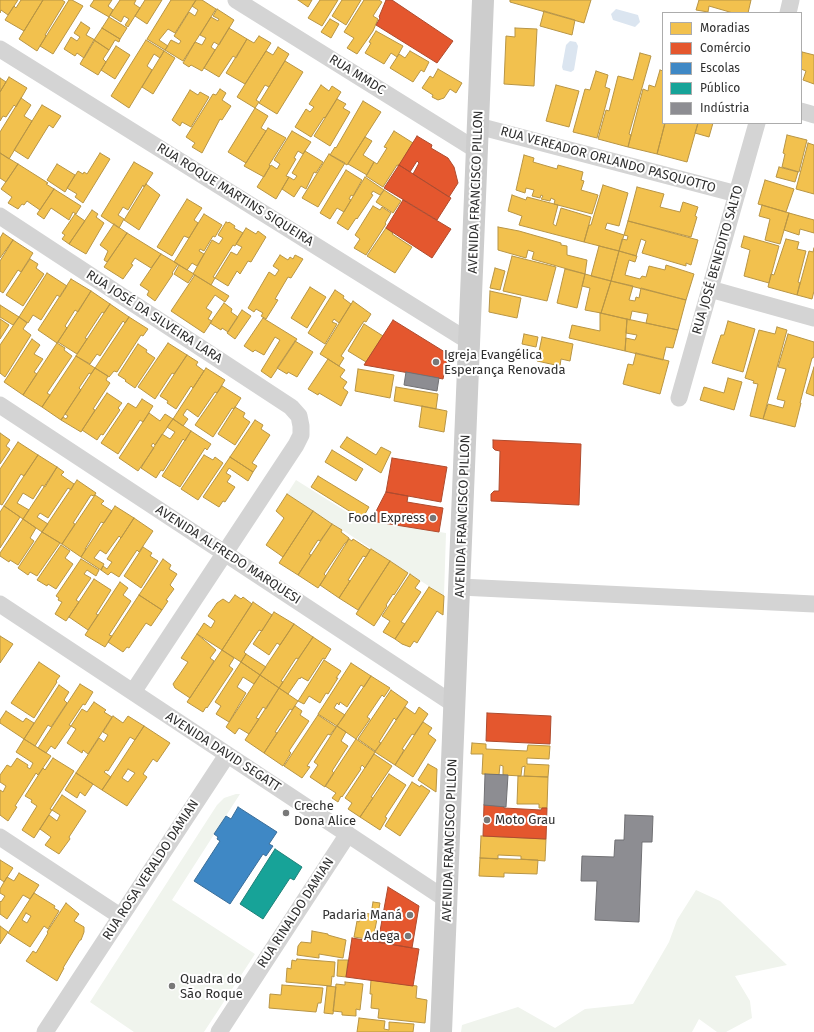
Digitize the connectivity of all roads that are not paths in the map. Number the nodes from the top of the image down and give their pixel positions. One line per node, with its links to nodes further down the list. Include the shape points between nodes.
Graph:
1 (236, 0): 10 (street, RUA MMDC)
2 (483, 0): 9 (main road, AVENIDA FRANCISCO PILLON)
3 (792, 0): 4 (street)
4 (788, 12)
5 (0, 49): 15 (street, RUA ROQUE MARTINS SIQUEIRA)
6 (802, 111): 7 (street)
7 (814, 115)
8 (757, 124): 11 (street, RUA JOSÉ BENEDITO SALTO)
9 (478, 126): 10 (main road, AVENIDA FRANCISCO PILLON); 11 (street, RUA VEREADOR ORLANDO PASQUOTTO)
10 (478, 151): 15 (main road, AVENIDA FRANCISCO PILLON)
11 (737, 194): 13 (street, RUA JOSÉ BENEDITO SALTO)
12 (0, 216): 18 (street, RUA JOSÉ DA SILVEIRA LARA, via 291,407 299,416 301,435 296,445)
13 (710, 289): 14 (street); 16 (street, RUA JOSÉ BENEDITO SALTO)
14 (814, 318)
15 (470, 342): 19 (main road, AVENIDA FRANCISCO PILLON)
16 (679, 398)
17 (0, 404): 18 (street, AVENIDA ALFREDO MARQUESI)
18 (224, 553): 22 (street); 23 (street, AVENIDA ALFREDO MARQUESI)
19 (460, 587): 21 (street); 23 (main road, AVENIDA FRANCISCO PILLON)
20 (0, 604): 22 (street, AVENIDA DAVID SEGATT)
21 (814, 604)
22 (133, 692): 24 (street, AVENIDA DAVID SEGATT)
23 (456, 705): 27 (main road, AVENIDA FRANCISCO PILLON)
24 (227, 755): 25 (street, AVENIDA DAVID SEGATT); 28 (street, RUA ROSA VERALDO DAMIAN)
25 (348, 834): 27 (street, AVENIDA DAVID SEGATT); 30 (street, RUA RINALDO DAMIAN)
26 (0, 837): 28 (street)
27 (447, 900): 31 (main road, AVENIDA FRANCISCO PILLON)
28 (120, 916): 29 (street, RUA ROSA VERALDO DAMIAN)
29 (46, 1032)
30 (219, 1032)
31 (442, 1032)

